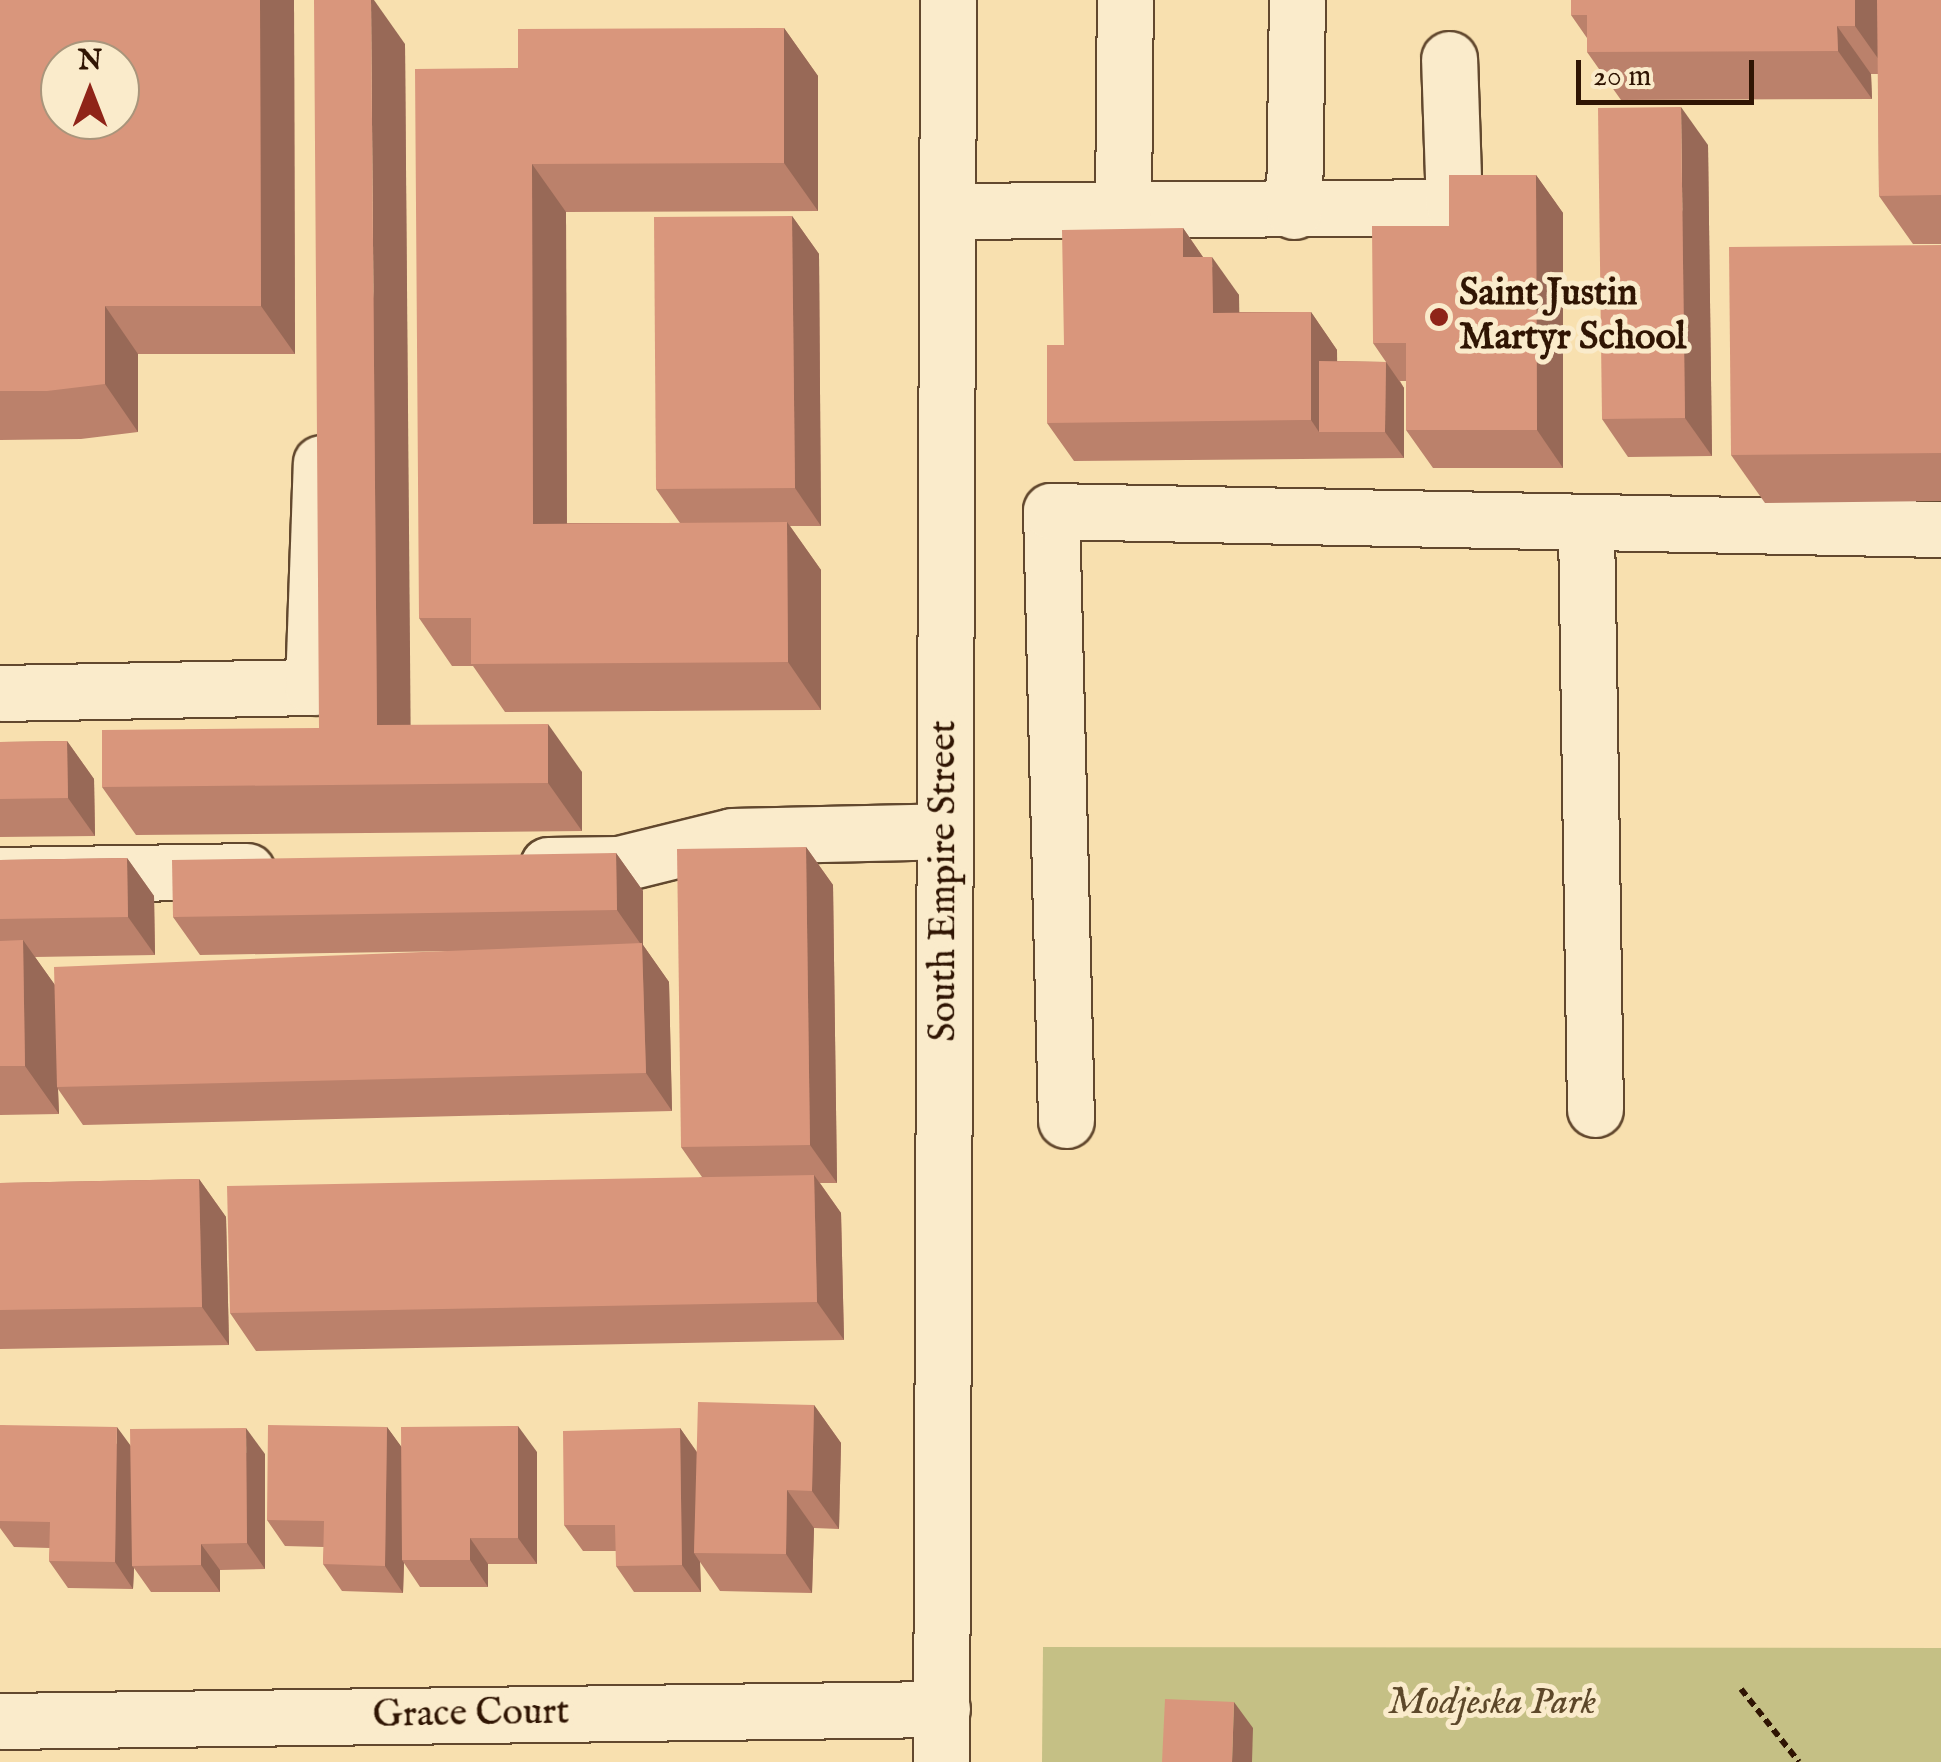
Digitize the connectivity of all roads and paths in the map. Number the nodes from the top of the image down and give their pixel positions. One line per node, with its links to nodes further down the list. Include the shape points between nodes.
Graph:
1 (948, 0): 5 (street, South Empire Street)
2 (1126, 0): 6 (street)
3 (1297, 0): 7 (street)
4 (1450, 59): 7 (street, via 1454,207)
5 (948, 211): 6 (street); 12 (street, South Empire Street)
6 (1123, 211): 7 (street)
7 (1294, 211)
8 (322, 412): 11 (street, via 313,687)
9 (1586, 525): 10 (street); 16 (street); 17 (street, via 1051,511)
10 (1941, 529)
11 (0, 694)
12 (945, 831): 13 (street, via 732,836 619,864); 20 (street, South Empire Street)
13 (486, 866)
14 (296, 870): 15 (street)
15 (0, 875)
16 (1596, 1109)
17 (1066, 1120)
18 (1742, 1689): 21 (path)
19 (0, 1722): 20 (street, Grace Court)
20 (942, 1736)
21 (1799, 1762)

